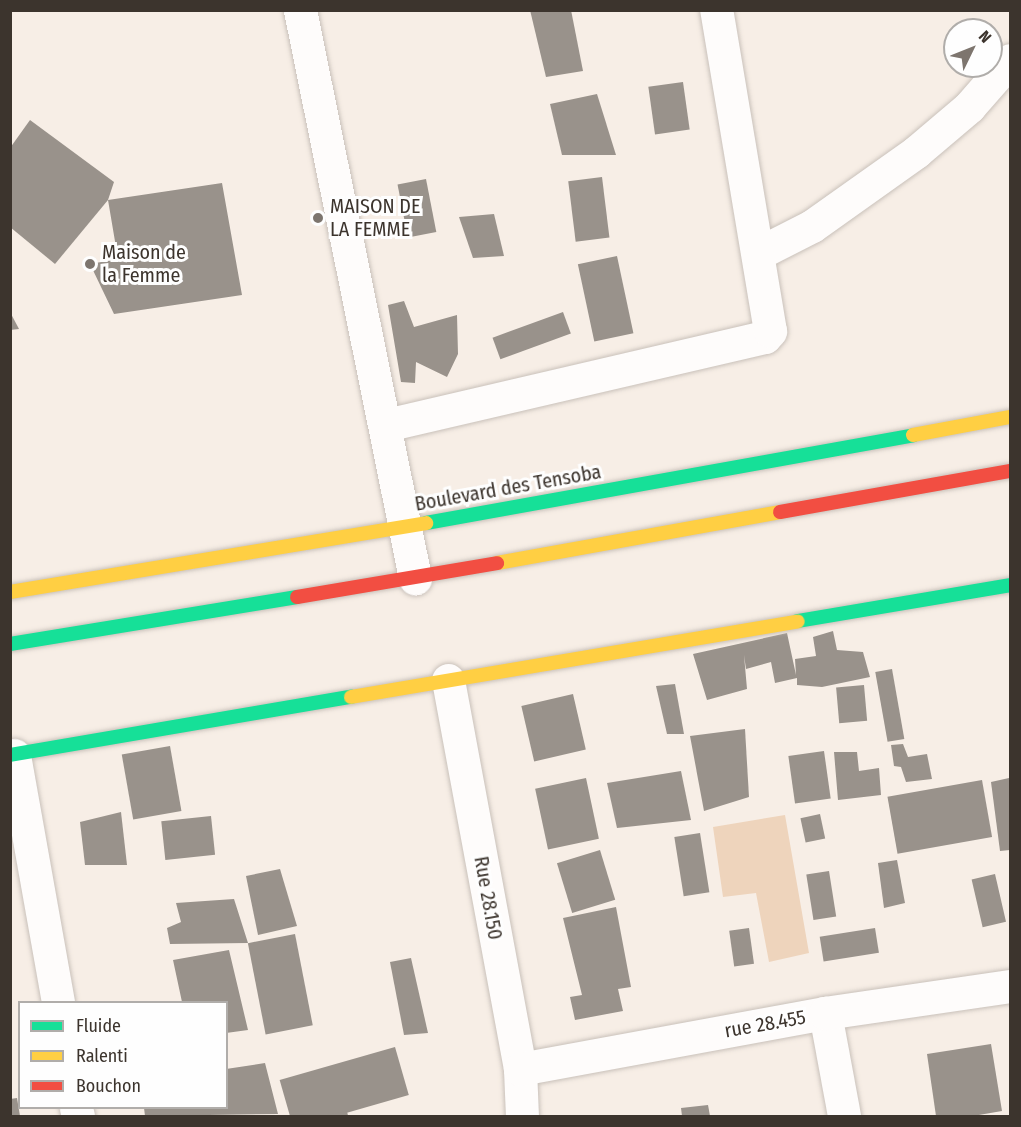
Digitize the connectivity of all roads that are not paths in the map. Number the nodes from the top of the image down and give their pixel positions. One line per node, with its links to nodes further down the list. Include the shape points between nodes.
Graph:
1 (300, 10): 6 (street)
2 (716, 10): 4 (street)
3 (1011, 60): 4 (street, via 969,107 916,152 812,226)
4 (759, 254): 6 (street, via 771,321 765,337)
5 (1011, 417): 8 (main road, Boulevard des Tensoba)
6 (386, 425): 8 (street)
7 (1011, 471): 9 (main road)
8 (408, 526): 9 (street); 11 (main road, Boulevard des Tensoba)
9 (415, 578): 12 (main road)
10 (1011, 585): 13 (main road)
11 (10, 592)
12 (10, 644)
13 (448, 680): 14 (main road); 18 (street, Rue 28.150)
14 (12, 755): 16 (street)
15 (1011, 986): 17 (street, rue 28.455)
16 (58, 1001)
17 (825, 1013): 18 (street, rue 28.455); 20 (street)
18 (520, 1069): 19 (street, Rue 28.150)
19 (522, 1116)
20 (844, 1116)

